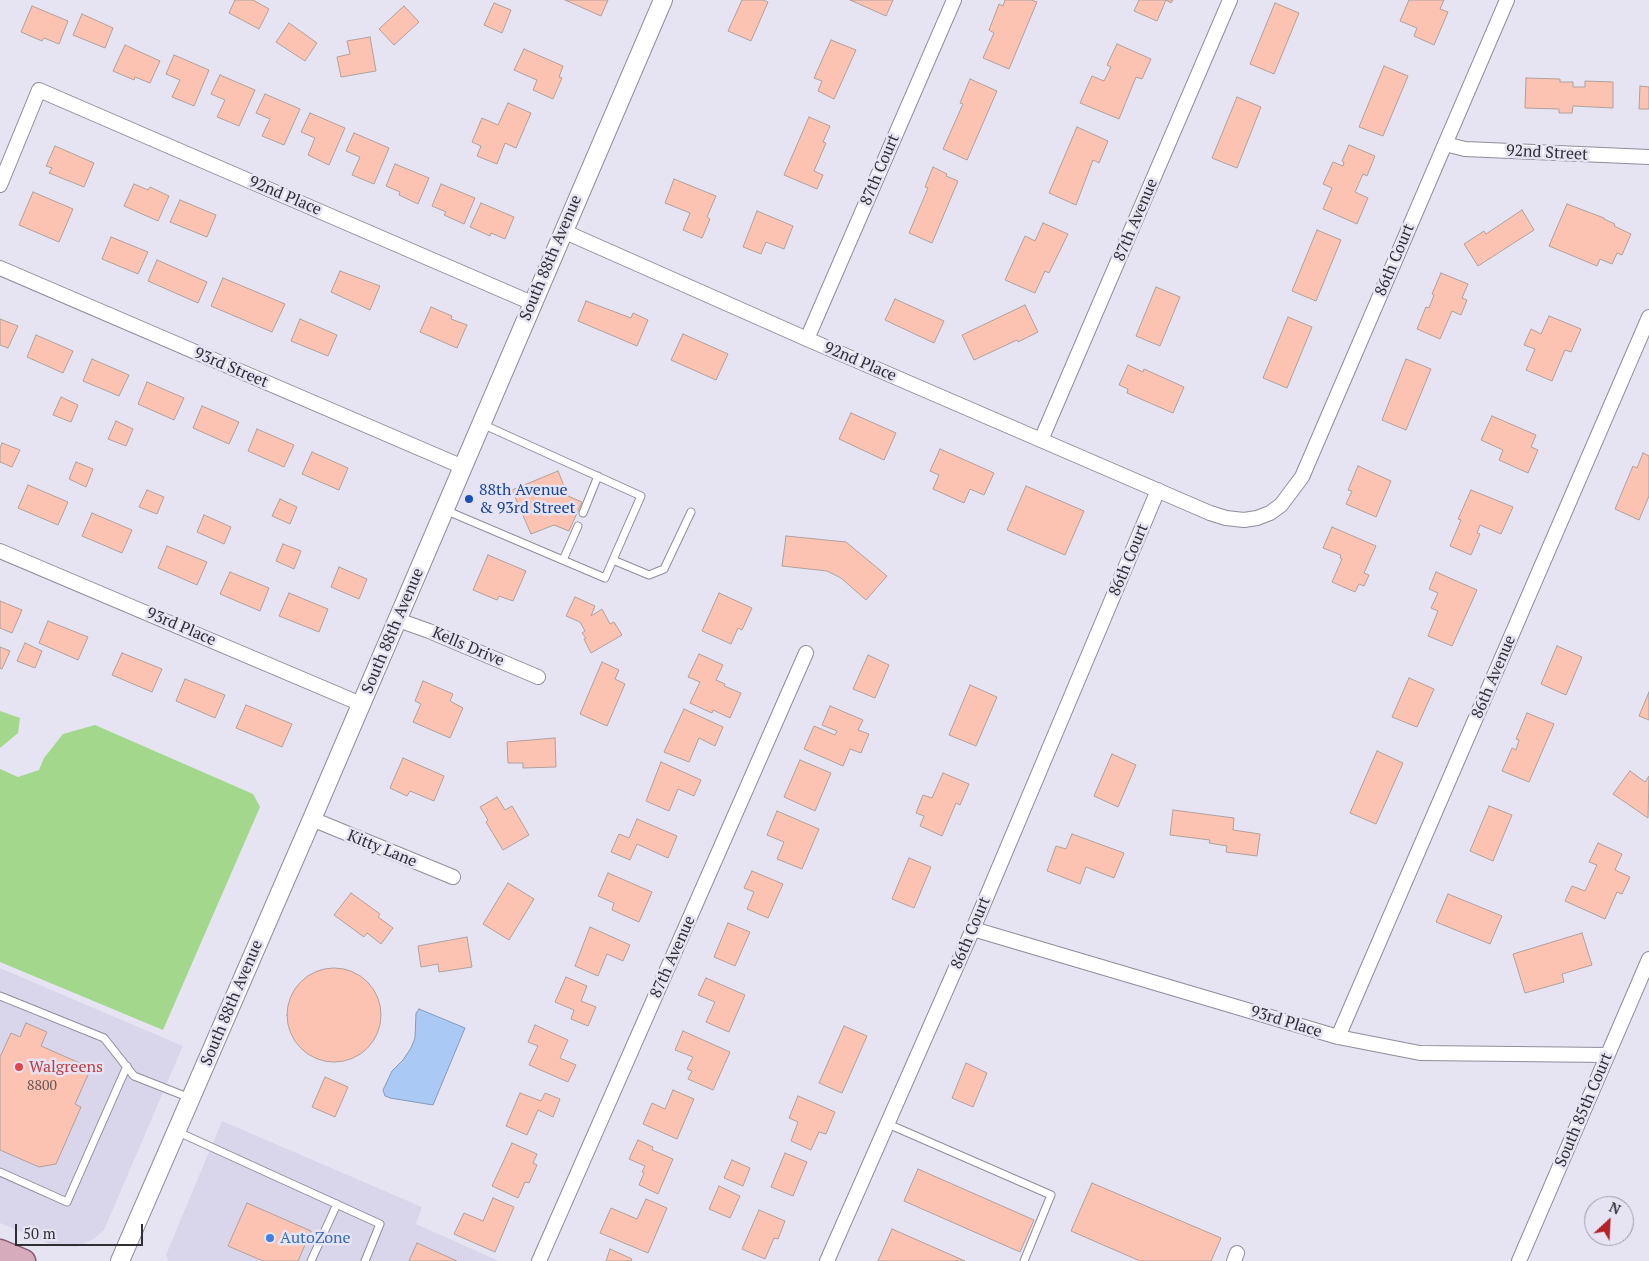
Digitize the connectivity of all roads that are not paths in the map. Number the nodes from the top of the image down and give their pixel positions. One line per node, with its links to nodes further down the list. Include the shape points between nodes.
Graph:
1 (663, 0): 8 (street, South 88th Avenue)
2 (954, 0): 12 (street, 87th Court)
3 (1230, 0): 14 (street, 87th Avenue)
4 (1507, 0): 5 (street, 86th Court)
5 (1445, 144): 6 (street, 92nd Street, via 1465,149); 17 (street, 86th Court, via 1306,468 1281,505 1257,518 1226,518)
6 (1649, 157)
7 (0, 185): 10 (street, 92nd Place, via 39,90)
8 (563, 231): 10 (street, South 88th Avenue); 12 (street, 92nd Place)
9 (0, 268): 15 (street, 93rd Street)
10 (532, 302): 13 (street, South 88th Avenue)
11 (1649, 317): 34 (street, 86th Avenue)
12 (807, 339): 14 (street, 92nd Place)
13 (481, 424): 15 (street, South 88th Avenue); 16 (lane)
14 (1041, 440): 17 (street, 92nd Place)
15 (463, 467): 18 (street, South 88th Avenue)
16 (598, 476): 20 (lane); 24 (lane, via 641,496)
17 (1158, 490): 31 (street, 86th Court)
18 (445, 510): 23 (lane); 25 (street, South 88th Avenue)
19 (690, 512): 24 (lane, via 664,569 649,575)
20 (583, 513)
21 (578, 526): 23 (lane)
22 (0, 551): 28 (street, 93rd Place)
23 (564, 560): 24 (lane, via 605,578)
24 (613, 560)
25 (398, 620): 27 (street, Kells Drive); 28 (street, South 88th Avenue)
26 (806, 653): 47 (street, 87th Avenue)
27 (538, 677)
28 (361, 704): 29 (street, South 88th Avenue)
29 (312, 820): 30 (street, Kitty Lane); 37 (street, South 88th Avenue)
30 (453, 877)
31 (973, 929): 34 (street, 93rd Place); 38 (street, 86th Court)
32 (1649, 959): 35 (street, South 85th Court)
33 (0, 996): 36 (lane, via 104,1038)
34 (1338, 1037): 35 (street, 93rd Place, via 1420,1053)
35 (1608, 1055): 50 (street, South 85th Court)
36 (127, 1066): 37 (lane, via 134,1076); 40 (lane, via 68,1202)
37 (190, 1098): 39 (street, South 88th Avenue)
38 (888, 1124): 48 (street, 86th Court); 49 (lane, via 1051,1195)
39 (176, 1131): 41 (lane); 44 (street, South 88th Avenue)
40 (0, 1172)
41 (337, 1204): 45 (lane); 46 (lane, via 380,1224)
42 (0, 1251): 43 (main road)
43 (24, 1261)
44 (120, 1261)
45 (311, 1261)
46 (365, 1261)
47 (539, 1261)
48 (827, 1261)
49 (1024, 1261)
50 (1519, 1261)

